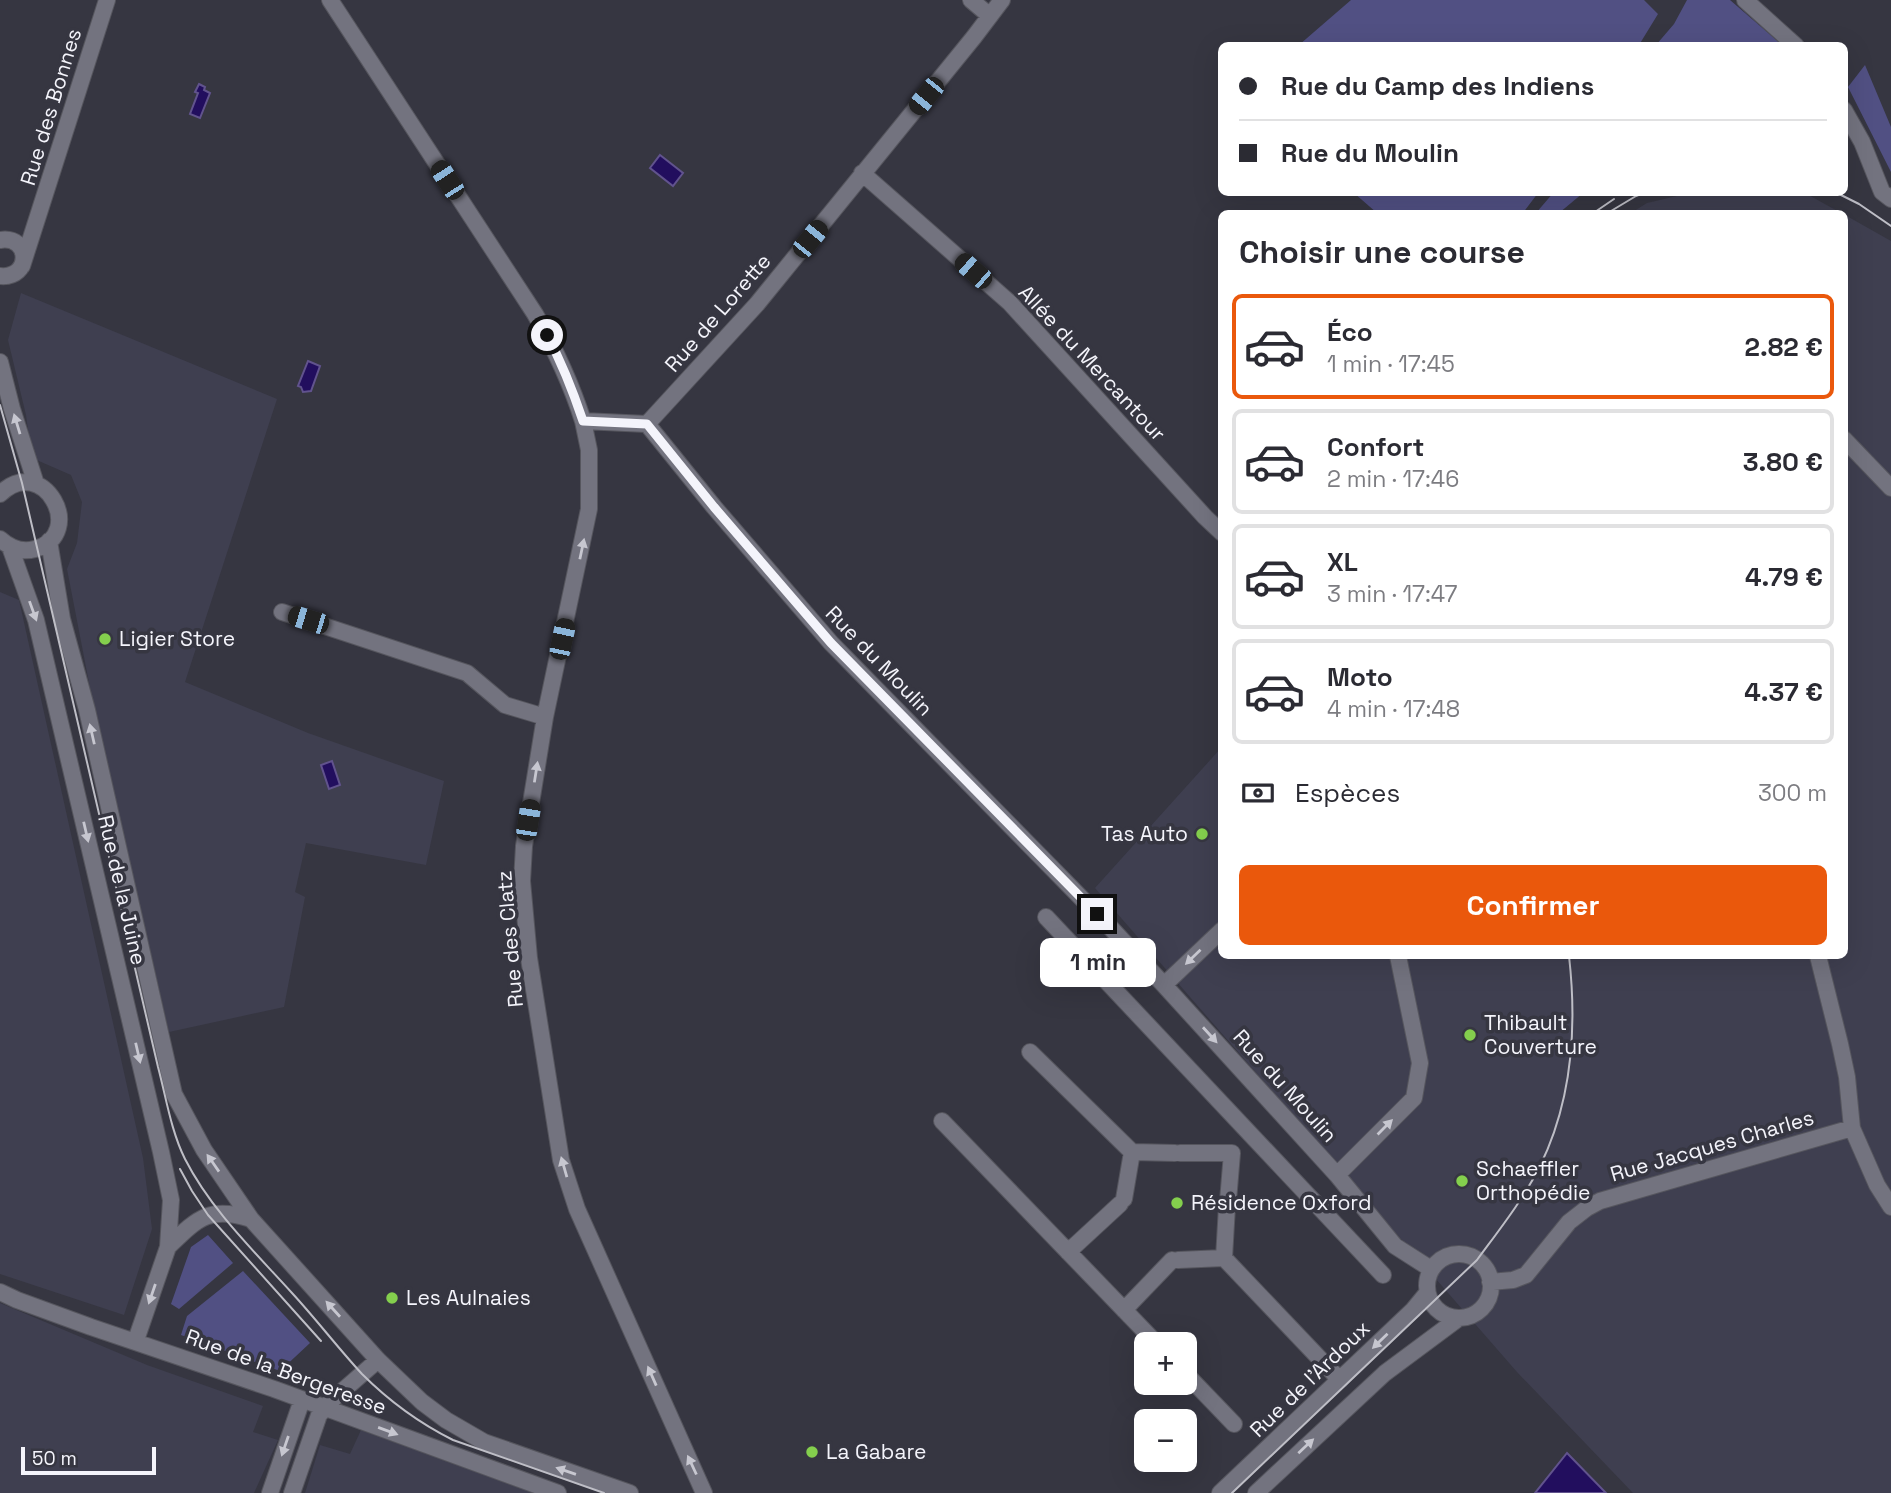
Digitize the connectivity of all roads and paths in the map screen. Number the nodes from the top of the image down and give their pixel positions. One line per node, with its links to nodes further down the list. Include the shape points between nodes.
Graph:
1 (107, 0): 12 (street, Rue des Bonnes)
2 (330, 0): 15 (street, Rue des Clatz, via 535,314 558,356)
3 (971, 0): 6 (street)
4 (1002, 0): 6 (street, Rue de Lorette)
5 (1745, 0): 7 (street)
6 (990, 16): 9 (street, Rue de Lorette)
7 (1792, 42)
8 (1848, 117): 10 (street, via 1882,191)
9 (862, 173): 16 (street, Rue de Lorette, via 757,304); 21 (street, Allée du Mercantour, via 1010,303)
10 (1891, 199)
11 (0, 240): 12 (street, via 18,244)
12 (22, 266): 13 (street, via 12,276)
13 (0, 276)
14 (0, 362): 18 (street, Rue de la Juine, one-way to 14)
15 (583, 421): 16 (street); 25 (street, Rue des Clatz, one-way to 15, via 589,509 589,450)
16 (647, 424): 26 (street, Rue du Moulin, via 831,643)
17 (1848, 443): 19 (street)
18 (36, 484): 20 (street, via 22,483); 22 (street, Rue de la Juine, via 59,509 56,531)
19 (1891, 488)
20 (0, 492)
21 (1218, 530)
22 (49, 541): 23 (street, Rue de la Juine, via 28,550); 41 (street, Rue de la Juine, one-way to 22, via 204,1150 174,1094 62,619)
23 (5, 543): 42 (street, Rue de la Juine, one-way to 42, via 36,620 161,1152 171,1200)
24 (282, 612): 25 (street, via 467,673 505,705)
25 (545, 717): 64 (street, Rue des Clatz, one-way to 25, via 578,1209 561,1160 528,958 522,881)
26 (1097, 914)
27 (1046, 917): 36 (street)
28 (1109, 926): 32 (street, Rue du Moulin)
29 (1218, 934): 32 (street, one-way to 32)
30 (1399, 959): 39 (street, one-way to 30, via 1415,1098 1420,1063)
31 (1819, 959): 35 (street, via 1847,1077)
32 (1164, 985): 39 (street, Rue du Moulin, one-way to 39)
33 (1030, 1052): 37 (street)
34 (942, 1121): 43 (street)
35 (1852, 1128): 40 (street); 47 (street, Rue Jacques Charles, via 1600,1201 1570,1222 1526,1275)
36 (1250, 1133): 38 (street); 46 (street)
37 (1132, 1152): 38 (street); 43 (street, via 1122,1201)
38 (1232, 1153): 44 (street)
39 (1337, 1175): 45 (street, Rue du Moulin, via 1395,1246)
40 (1891, 1207)
41 (251, 1219): 42 (street, Rue de la Juine, via 234,1213 208,1215 193,1222); 54 (street, Rue de la Juine, one-way to 41)
42 (168, 1247): 53 (street, Rue de la Juine, one-way to 53)
43 (1069, 1252): 50 (street)
44 (1224, 1258): 50 (street, via 1175,1260); 55 (street)
45 (1432, 1269): 47 (street, via 1447,1256 1468,1255 1483,1265); 49 (street)
46 (1383, 1275)
47 (1490, 1282): 51 (street, via 1483,1306)
48 (0, 1292): 53 (street, Rue de la Bergeresse)
49 (1427, 1293): 51 (street, via 1437,1309); 55 (street, Rue de l'Ardoux, one-way to 55)
50 (1124, 1310): 52 (street)
51 (1459, 1318): 66 (street, one-way to 51, via 1385,1373)
52 (1145, 1332)
53 (136, 1340): 57 (street, Rue de la Bergeresse)
54 (378, 1360): 58 (street); 63 (street, Rue de la Bergeresse, one-way to 54, via 467,1433 422,1402)
55 (1340, 1380): 65 (street, Rue de l'Ardoux)
56 (1197, 1385): 59 (street)
57 (302, 1400): 58 (street, Rue de la Bergeresse); 60 (street, one-way to 60)
58 (323, 1408): 61 (street); 62 (street, Rue de la Bergeresse, one-way to 62)
59 (1234, 1424)
60 (270, 1493)
61 (292, 1493)
62 (558, 1493)
63 (630, 1493)
64 (704, 1493)
65 (1220, 1493)
66 (1256, 1493)

